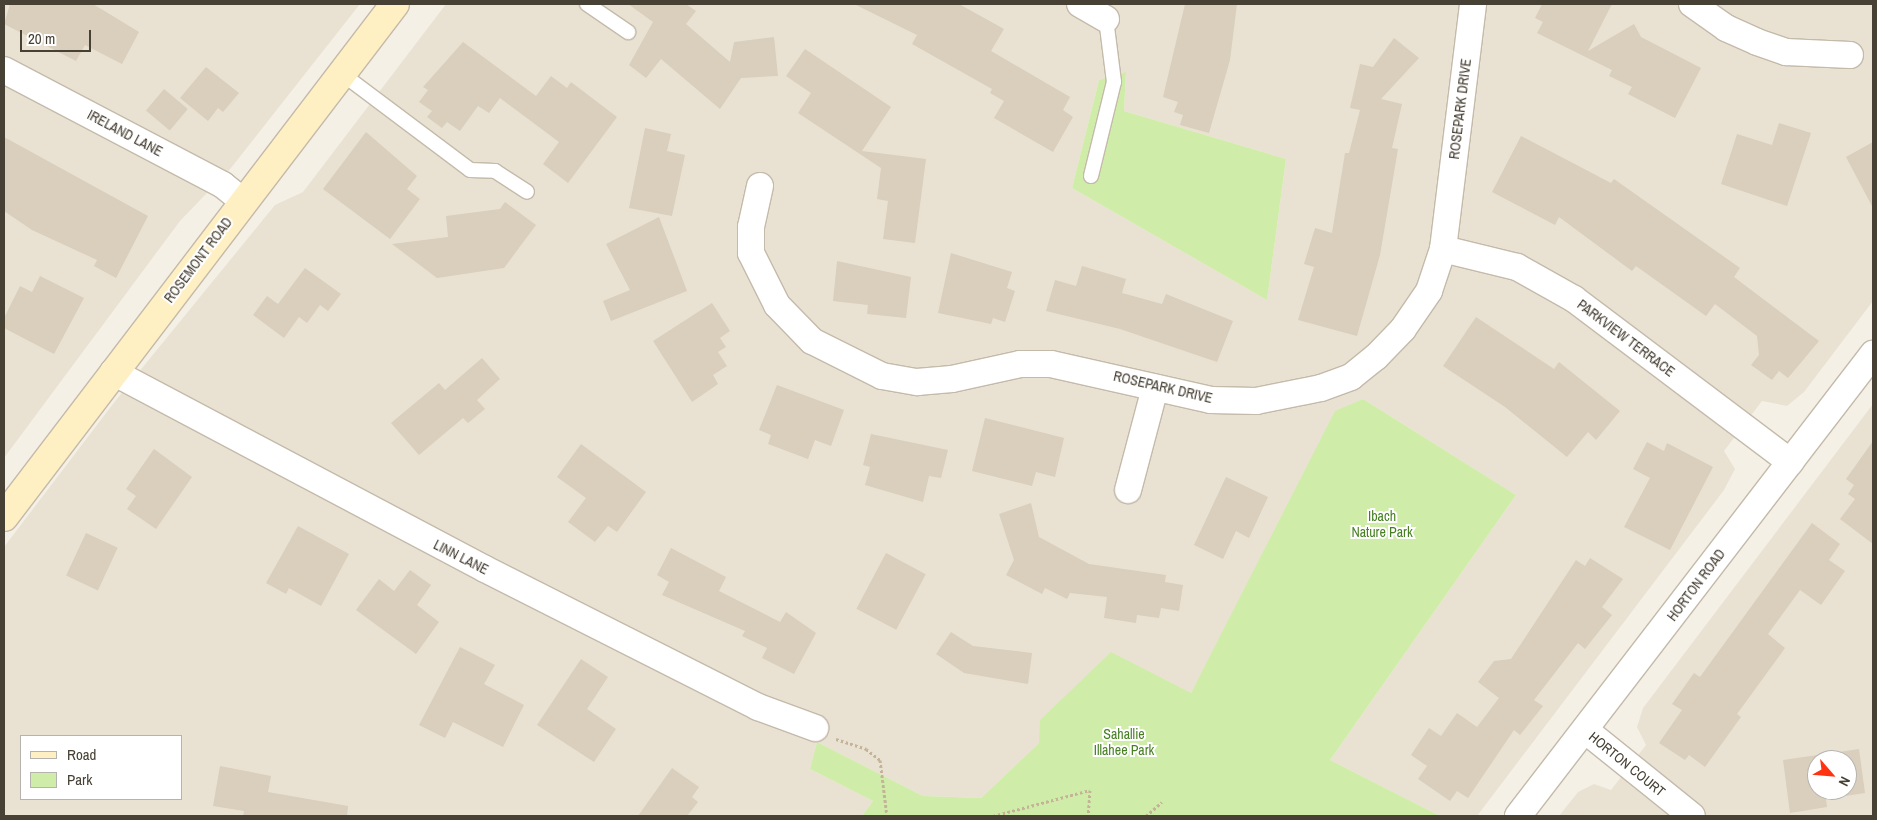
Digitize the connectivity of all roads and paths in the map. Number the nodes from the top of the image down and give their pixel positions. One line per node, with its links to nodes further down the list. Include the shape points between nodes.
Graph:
1 (394, 4): 10 (main road, ROSEMONT ROAD)
2 (588, 4): 7 (lane)
3 (1080, 4): 6 (street)
4 (1473, 4): 15 (street, ROSEPARK DRIVE)
5 (1692, 4): 8 (street, via 1726,28 1786,52)
6 (1106, 19): 11 (lane, via 1114,82)
7 (628, 32)
8 (1850, 55)
9 (4, 70): 14 (street, IRELAND LANE, via 223,185)
10 (341, 73): 13 (lane, via 470,170 495,171); 14 (main road, ROSEMONT ROAD)
11 (1091, 176)
12 (760, 186): 18 (street, ROSEPARK DRIVE, via 751,227 755,268 777,305 812,341 852,365 882,376 917,382 1020,364 1051,364)
13 (526, 192)
14 (243, 201): 17 (main road, ROSEMONT ROAD)
15 (1443, 249): 18 (street, ROSEPARK DRIVE, via 1429,291 1403,329 1350,377 1256,401 1211,400); 19 (street, PARKVIEW TERRACE, via 1517,268 1574,299)
16 (1873, 354): 19 (street, HORTON ROAD)
17 (113, 372): 21 (main road, ROSEMONT ROAD); 22 (street, LINN LANE, via 484,569 758,707)
18 (1154, 388): 20 (street)
19 (1790, 462): 23 (street, HORTON ROAD)
20 (1128, 490)
21 (4, 517)
22 (815, 728): 25 (path, via 874,753 882,770)
23 (1585, 730): 29 (street, HORTON ROAD); 30 (street, HORTON COURT)
24 (1162, 802): 28 (path)
25 (886, 816)
26 (993, 816): 27 (path, via 1090,790)
27 (1088, 816)
28 (1146, 816)
29 (1518, 816)
30 (1692, 816)

